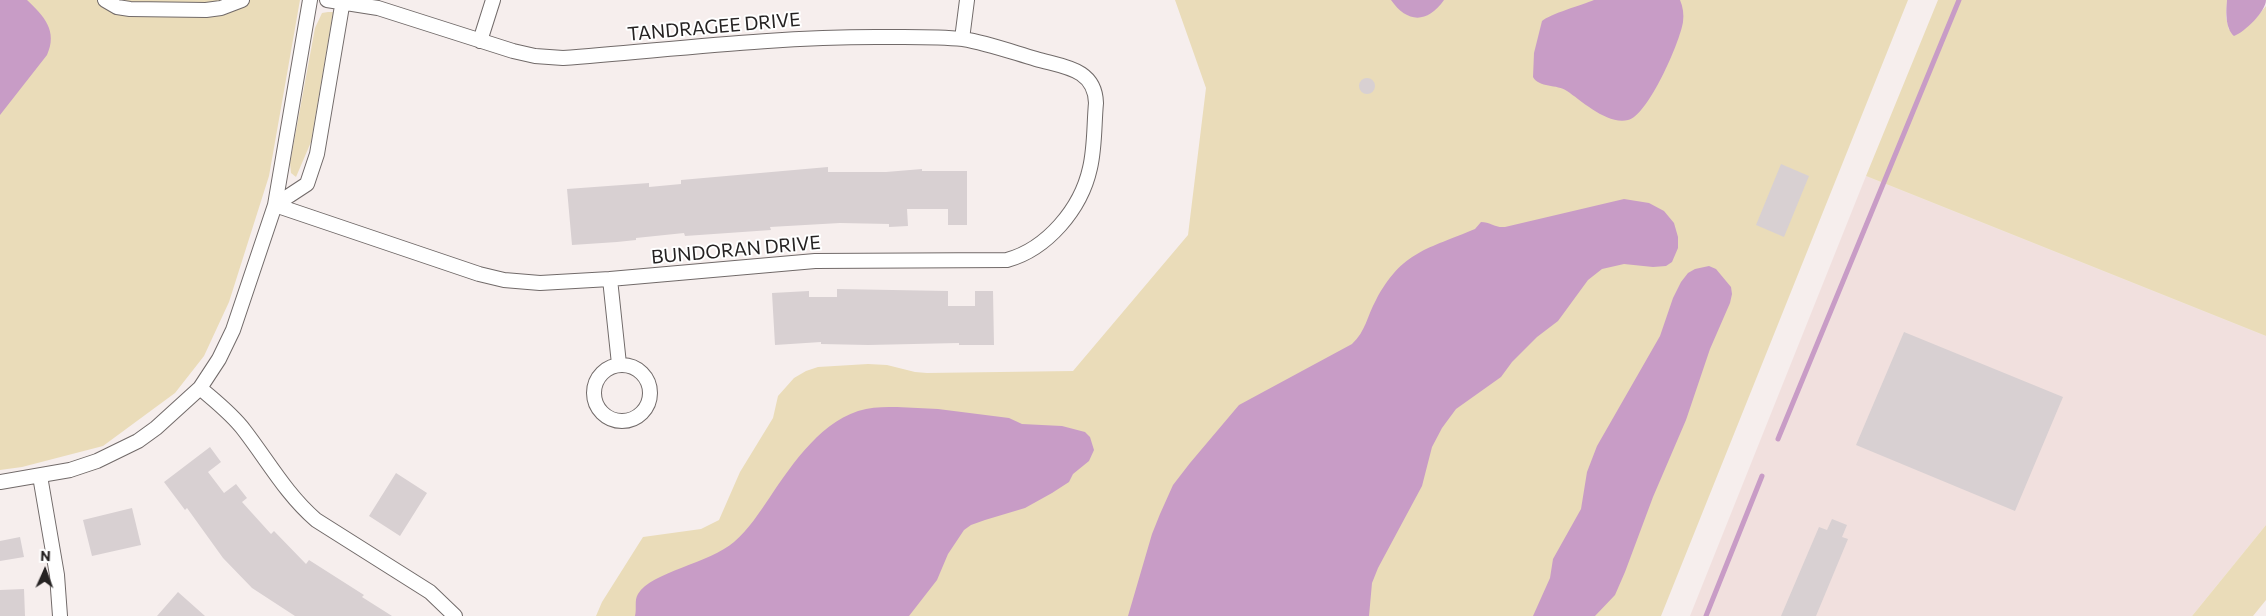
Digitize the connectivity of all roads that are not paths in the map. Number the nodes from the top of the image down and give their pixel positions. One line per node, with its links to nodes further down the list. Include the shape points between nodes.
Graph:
1 (105, 0): 2 (street, via 117,7 130,9 206,10)
2 (242, 0)
3 (310, 0): 11 (street)
4 (327, 0): 7 (street, TANDRAGEE DRIVE)
5 (493, 0): 9 (street)
6 (967, 0): 8 (street)
7 (343, 1): 9 (street, TANDRAGEE DRIVE, via 378,8); 11 (street, via 318,154 306,184)
8 (962, 39): 9 (street, TANDRAGEE DRIVE, via 794,38 563,58 535,56); 10 (street, TANDRAGEE DRIVE, via 1082,74 1092,82)
9 (480, 41)
10 (1096, 93): 12 (street, BUNDORAN DRIVE, via 1090,166 1080,196 1045,240 1019,257 989,261 815,261)
11 (275, 205): 12 (street, BUNDORAN DRIVE, via 504,280 540,283); 14 (street, via 234,330)
12 (610, 279): 13 (street)
13 (619, 364): 13 (street, via 599,376 594,395 603,413 622,421 641,413 648,404 650,392 648,381 639,370)
14 (200, 388): 15 (street, via 156,428 115,454 70,470); 18 (street, via 244,429 301,507 316,520 430,592)
15 (40, 476): 16 (street); 17 (street, via 57,575)
16 (0, 482)
17 (60, 616)
18 (455, 616)

